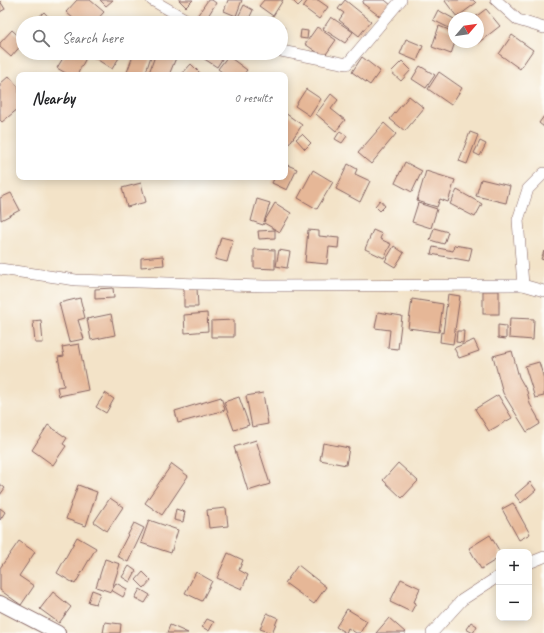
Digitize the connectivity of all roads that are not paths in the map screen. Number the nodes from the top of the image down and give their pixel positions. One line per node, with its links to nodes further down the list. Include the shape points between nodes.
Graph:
1 (152, 0): 4 (street)
2 (401, 0): 6 (street, via 347,64)
3 (496, 0): 5 (street, via 518,20)
4 (180, 16)
5 (544, 28)
6 (288, 52)
7 (544, 173): 9 (street, via 528,189 518,220)
8 (0, 270): 9 (street, via 76,280 264,286)
9 (523, 285): 10 (street)
10 (544, 291)
11 (544, 557): 12 (street)
12 (532, 562)
13 (496, 578): 16 (street, via 462,600)
14 (0, 603): 15 (street)
15 (58, 633)
16 (432, 633)

